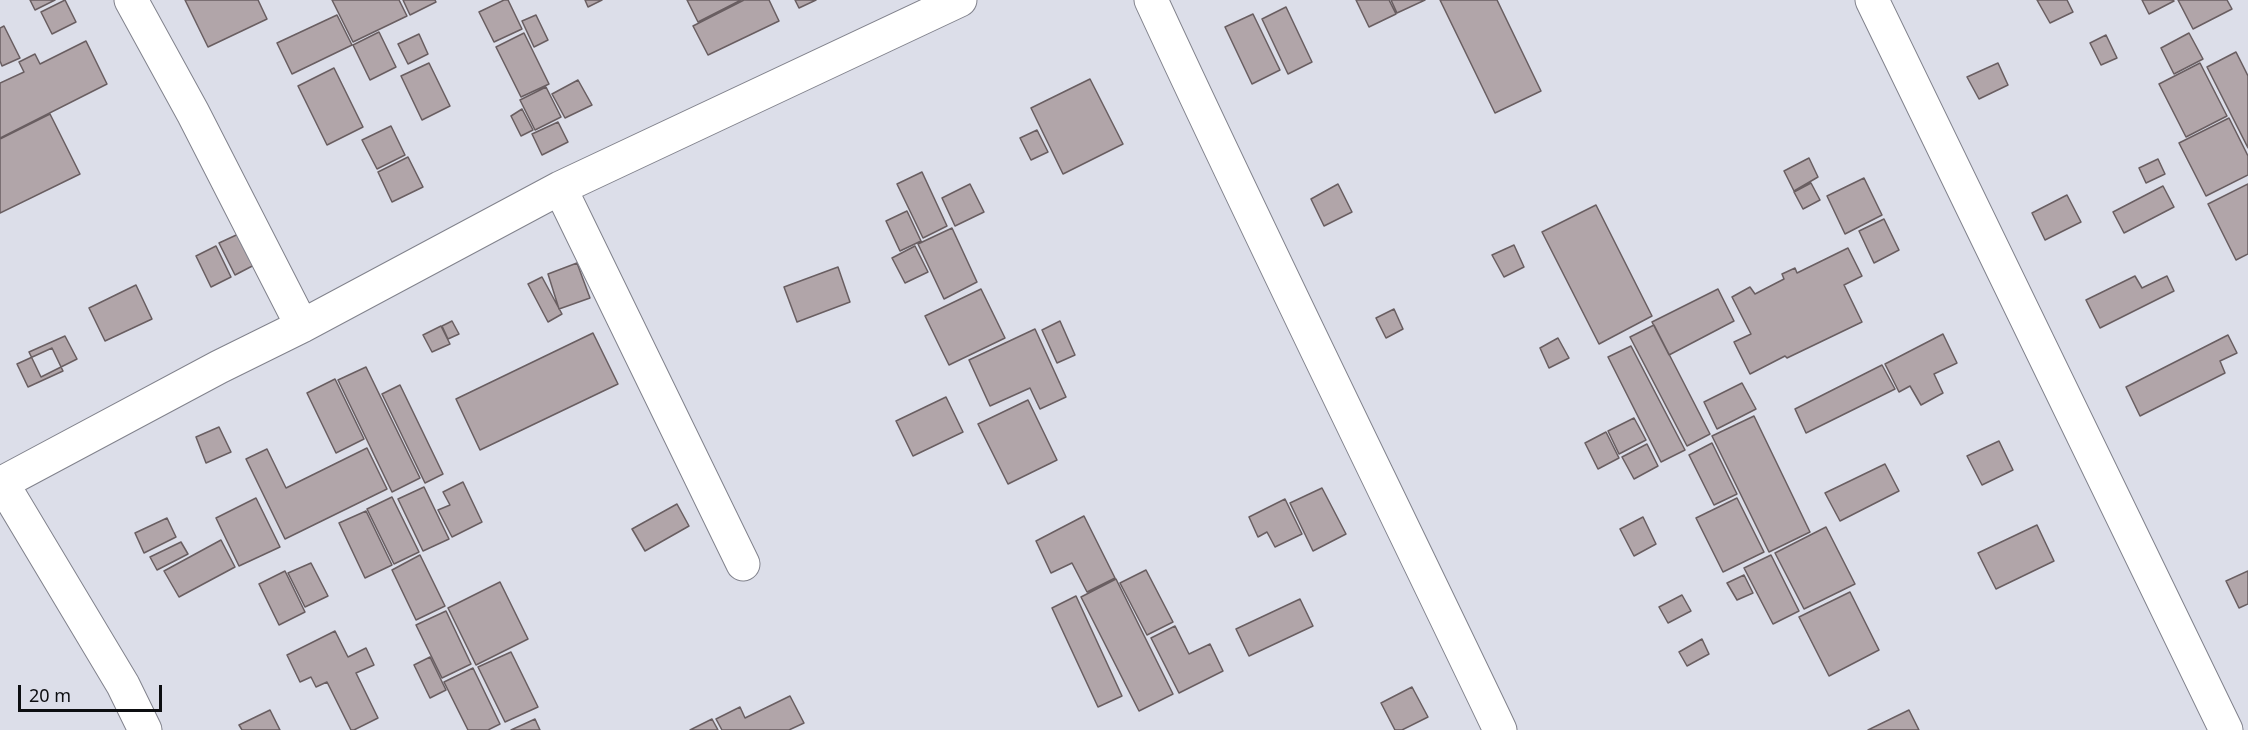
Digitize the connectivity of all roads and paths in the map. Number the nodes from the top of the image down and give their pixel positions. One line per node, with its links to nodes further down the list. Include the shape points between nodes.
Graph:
1 (131, 0): 6 (street)
2 (960, 0): 5 (street)
3 (1151, 0): 10 (street)
4 (1872, 0): 11 (street)
5 (560, 188): 6 (street); 8 (street)
6 (302, 326): 7 (street)
7 (1, 484): 9 (street, via 123,685)
8 (743, 564)
9 (145, 730)
10 (1500, 730)
11 (2226, 730)

